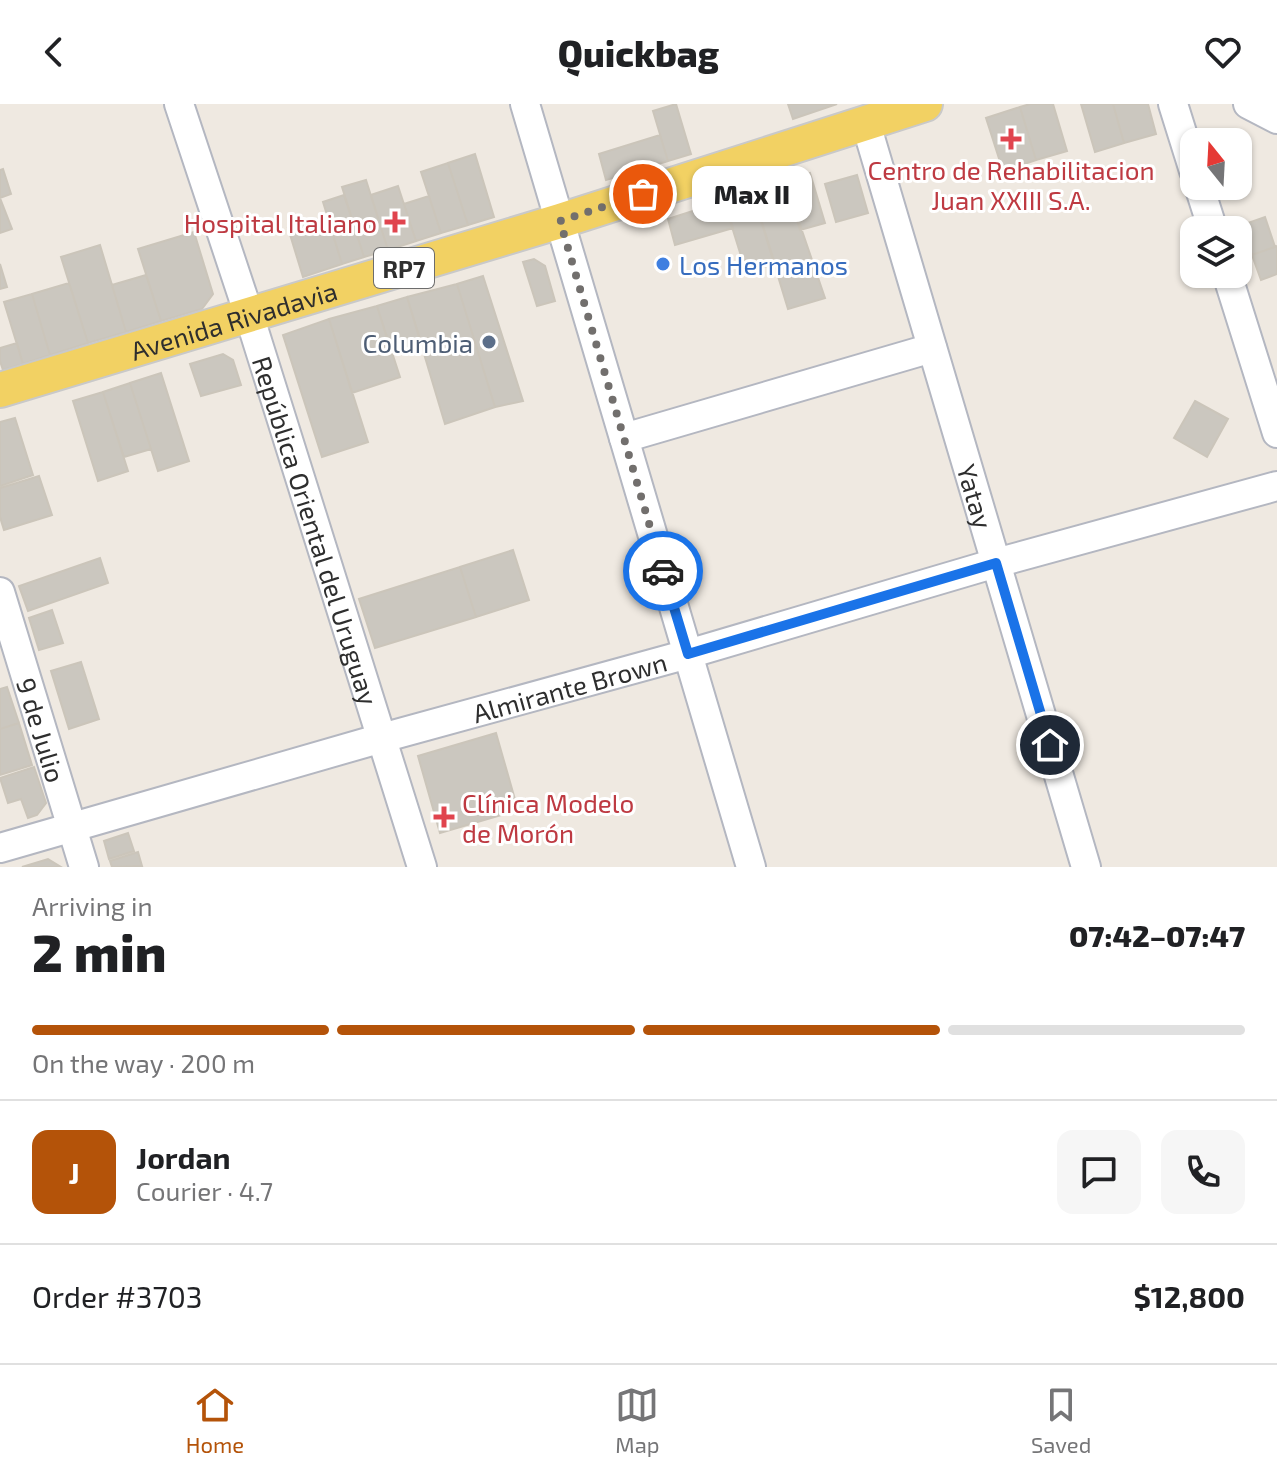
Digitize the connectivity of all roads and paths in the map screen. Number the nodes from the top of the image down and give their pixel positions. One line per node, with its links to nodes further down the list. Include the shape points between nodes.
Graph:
1 (179, 104): 11 (street, República Oriental del Uruguay)
2 (525, 104): 9 (street)
3 (925, 104): 7 (main road, Avenida Rivadavia / RP7)
4 (1173, 104): 8 (street)
5 (1248, 104): 6 (street)
6 (1277, 119)
7 (866, 124): 9 (main road, Avenida Rivadavia / RP7); 12 (street, Yatay)
8 (1181, 128)
9 (560, 221): 11 (main road, Avenida Rivadavia / RP7); 15 (street)
10 (1231, 288): 14 (street)
11 (249, 315): 13 (main road, Avenida Rivadavia / RP7); 20 (street, República Oriental del Uruguay)
12 (932, 348): 15 (street); 17 (street, Yatay)
13 (0, 390)
14 (1277, 433)
15 (624, 438): 19 (street)
16 (1277, 486): 17 (street, Almirante Brown)
17 (996, 563): 19 (street, Almirante Brown); 26 (street, Yatay)
18 (0, 592): 21 (street, 9 de Julio)
19 (688, 654): 20 (street, Almirante Brown); 25 (street)
20 (382, 738): 21 (street, Almirante Brown); 24 (street, República Oriental del Uruguay)
21 (73, 827): 22 (street, Almirante Brown); 23 (street, 9 de Julio)
22 (0, 848)
23 (84, 867)
24 (422, 867)
25 (751, 867)
26 (1086, 867)

